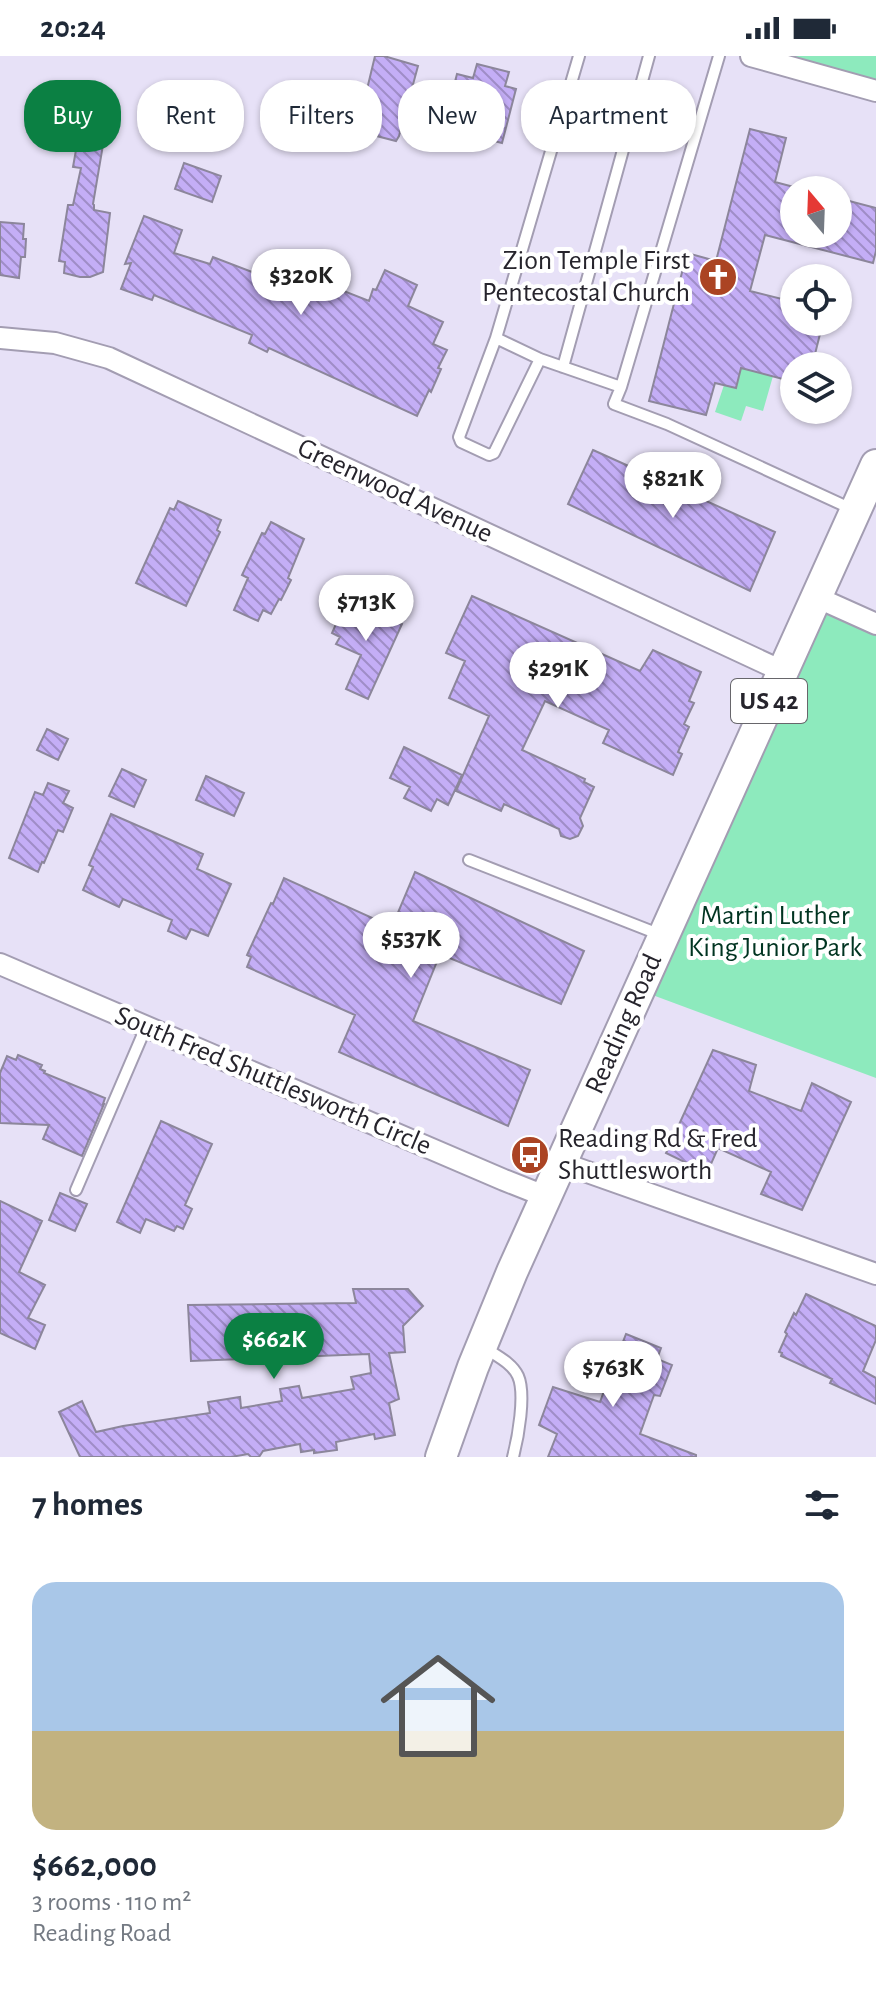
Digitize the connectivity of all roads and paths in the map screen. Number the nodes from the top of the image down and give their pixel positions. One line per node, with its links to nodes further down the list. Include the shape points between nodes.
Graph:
1 (579, 56): 7 (lane)
2 (649, 56): 9 (lane)
3 (719, 56): 10 (lane)
4 (751, 56): 5 (street)
5 (876, 91)
6 (0, 338): 15 (street, Greenwood Avenue, via 55,343 109,358)
7 (496, 338): 8 (lane); 8 (lane, via 461,442 494,453)
8 (540, 359): 9 (lane)
9 (563, 367): 10 (lane)
10 (621, 387): 12 (lane, via 614,404)
11 (876, 465): 12 (main road, Reading Road / US 42)
12 (855, 511): 13 (main road, Reading Road / US 42)
13 (816, 597): 14 (street); 15 (main road, Reading Road / US 42)
14 (876, 624)
15 (782, 671): 17 (main road, Reading Road / US 42)
16 (469, 860): 17 (lane)
17 (663, 936): 20 (main road, Reading Road / US 42)
18 (0, 964): 19 (street, South Fred Shuttlesworth Circle)
19 (146, 1027): 21 (lane); 22 (street, South Fred Shuttlesworth Circle)
20 (562, 1163): 22 (main road, Reading Road / US 42); 23 (street)
21 (76, 1190)
22 (547, 1197): 24 (main road, Reading Road / US 42)
23 (876, 1274)
24 (482, 1346): 25 (main road, Reading Road / US 42); 26 (lane, via 518,1376 521,1395)
25 (441, 1457)
26 (513, 1457)

